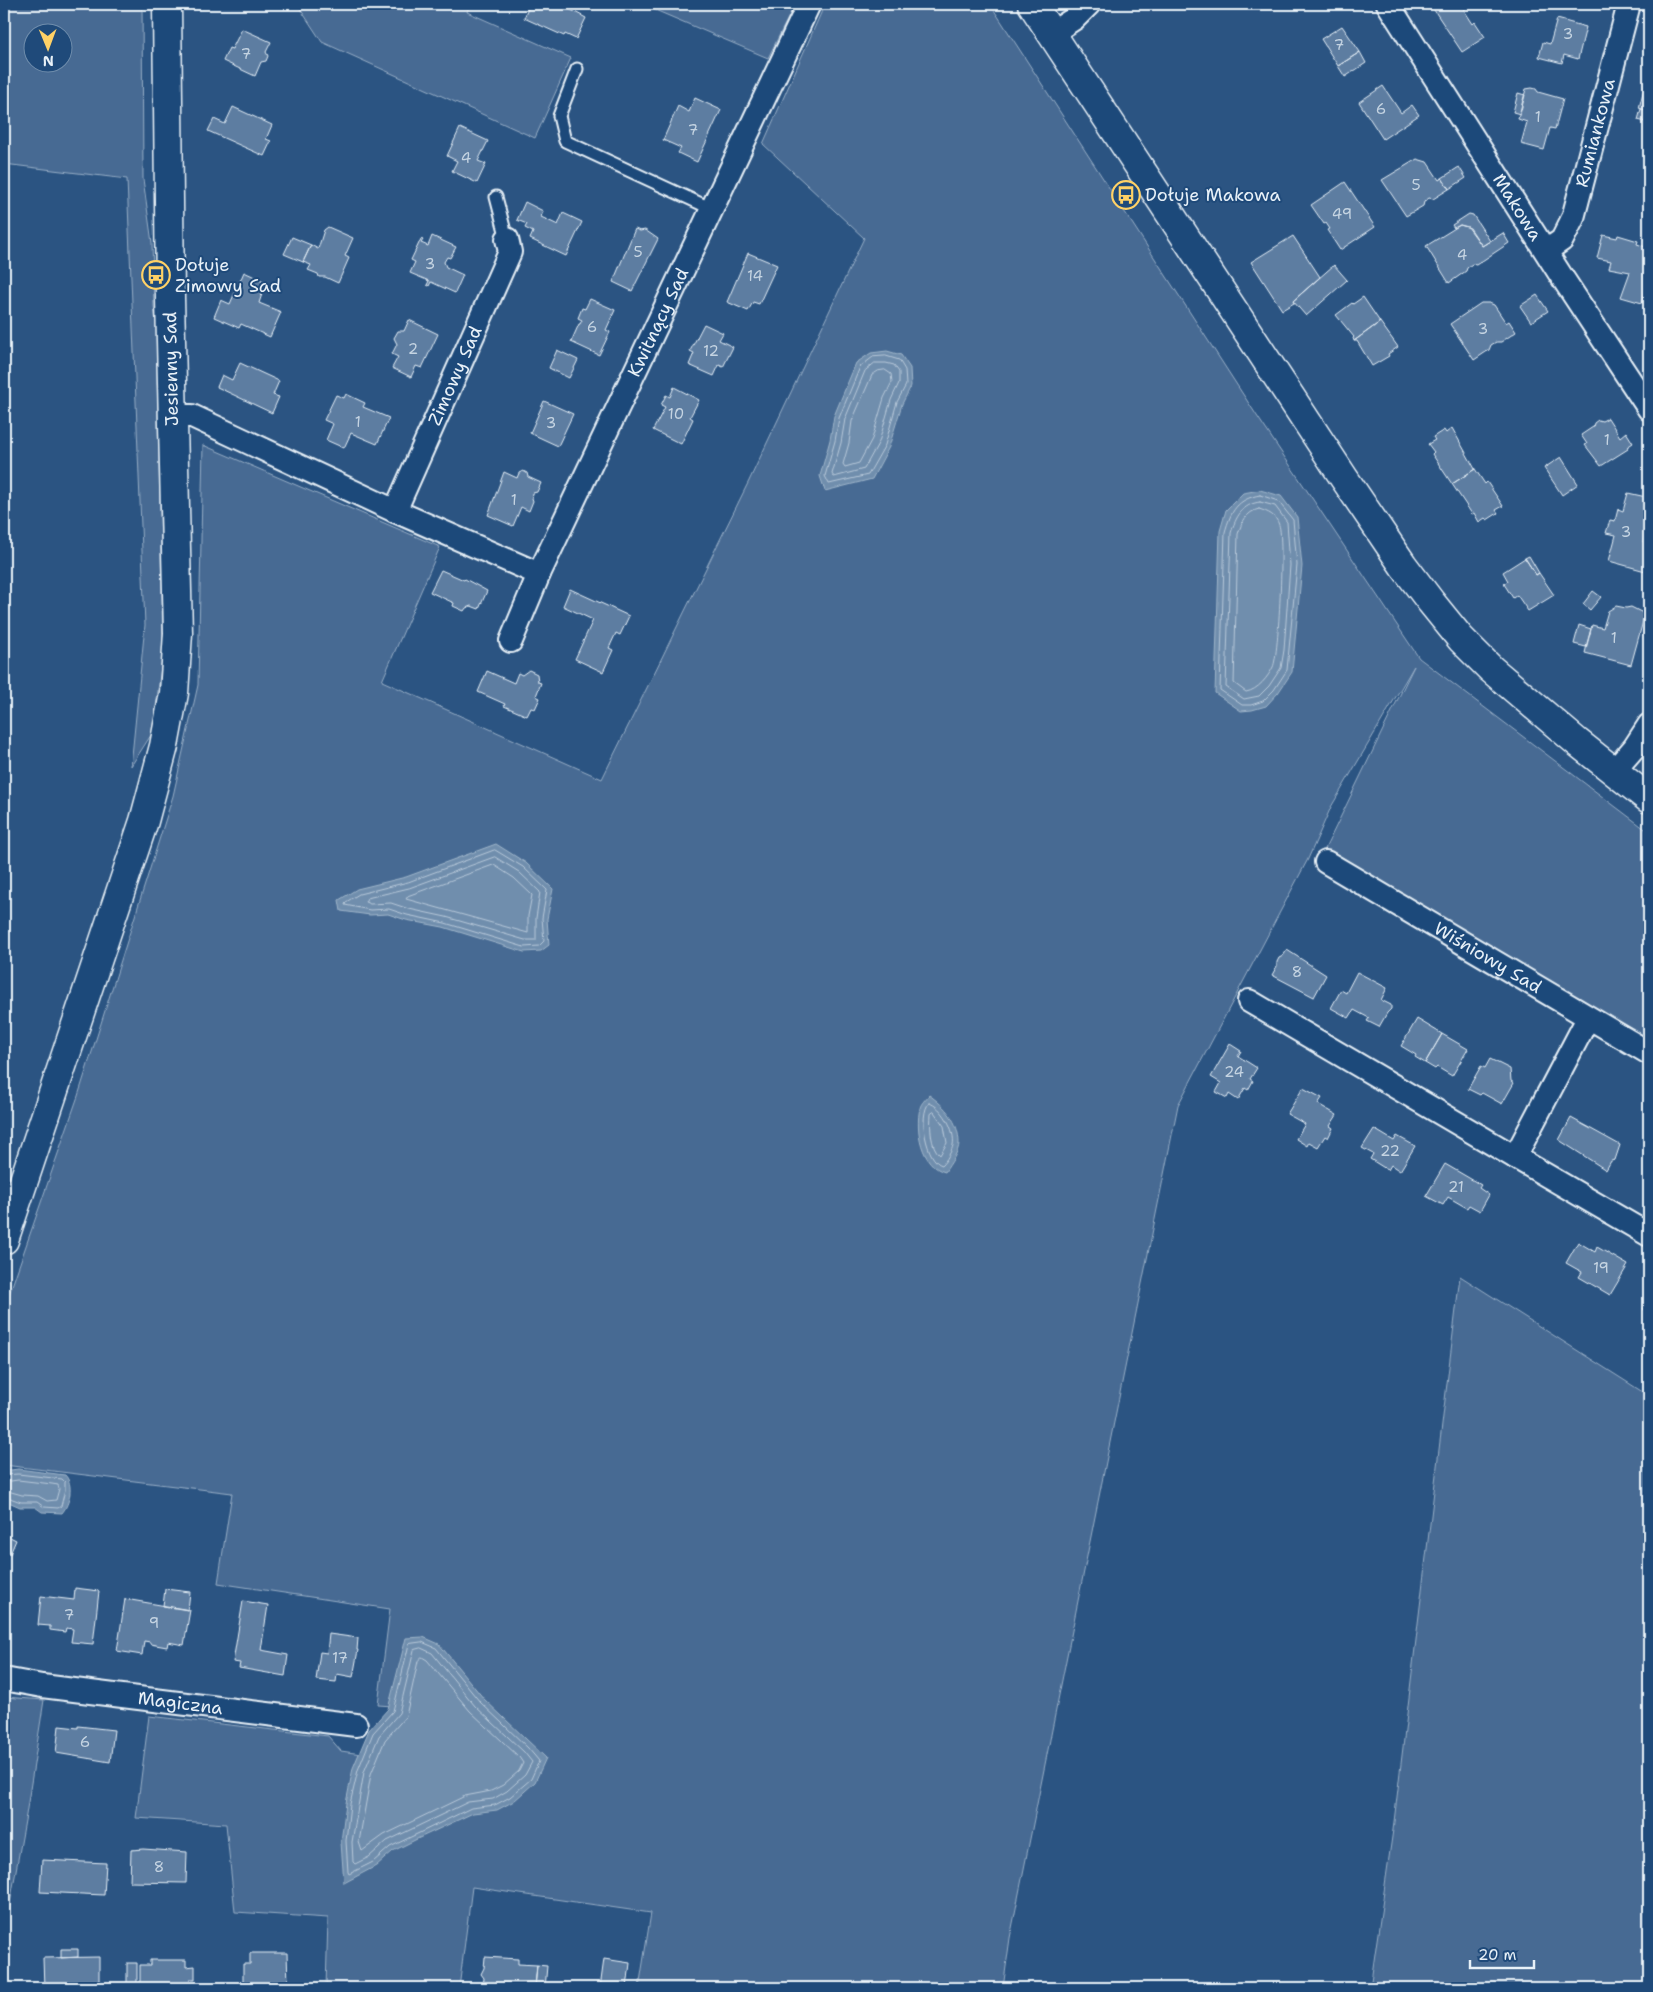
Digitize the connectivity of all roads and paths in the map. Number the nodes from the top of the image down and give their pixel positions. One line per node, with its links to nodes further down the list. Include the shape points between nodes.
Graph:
1 (167, 4): 14 (street, Jesienny Sad)
2 (809, 4): 10 (street, Kwitnący Sad)
3 (1032, 4): 7 (street)
4 (1089, 4): 7 (street)
5 (1388, 4): 12 (street, Makowa)
6 (1629, 4): 12 (street, Rumiankowa, via 1573,218 1562,240)
7 (1052, 33): 19 (street, via 1350,486 1431,602 1491,669)
8 (577, 69): 10 (lane, via 559,116 565,141)
9 (496, 197): 11 (lane)
10 (712, 209): 16 (street, Kwitnący Sad)
11 (507, 240): 15 (street, Zimowy Sad, via 510,252)
12 (1546, 251): 13 (street, Makowa)
13 (1649, 409)
14 (172, 416): 15 (street, via 192,416); 27 (street, Jesienny Sad, via 177,657 164,746)
15 (395, 511): 16 (street)
16 (539, 574): 17 (street, Kwitnący Sad)
17 (510, 641)
18 (1649, 725): 19 (street)
19 (1614, 771): 20 (street)
20 (1649, 799)
21 (1326, 862): 23 (street, Wiśniowy Sad)
22 (1249, 1001): 25 (street)
23 (1588, 1018): 24 (street, Wiśniowy Sad); 25 (street)
24 (1649, 1054)
25 (1515, 1158): 26 (street)
26 (1649, 1236)
27 (4, 1240)
28 (4, 1679): 29 (street, Magiczna)
29 (356, 1725)

